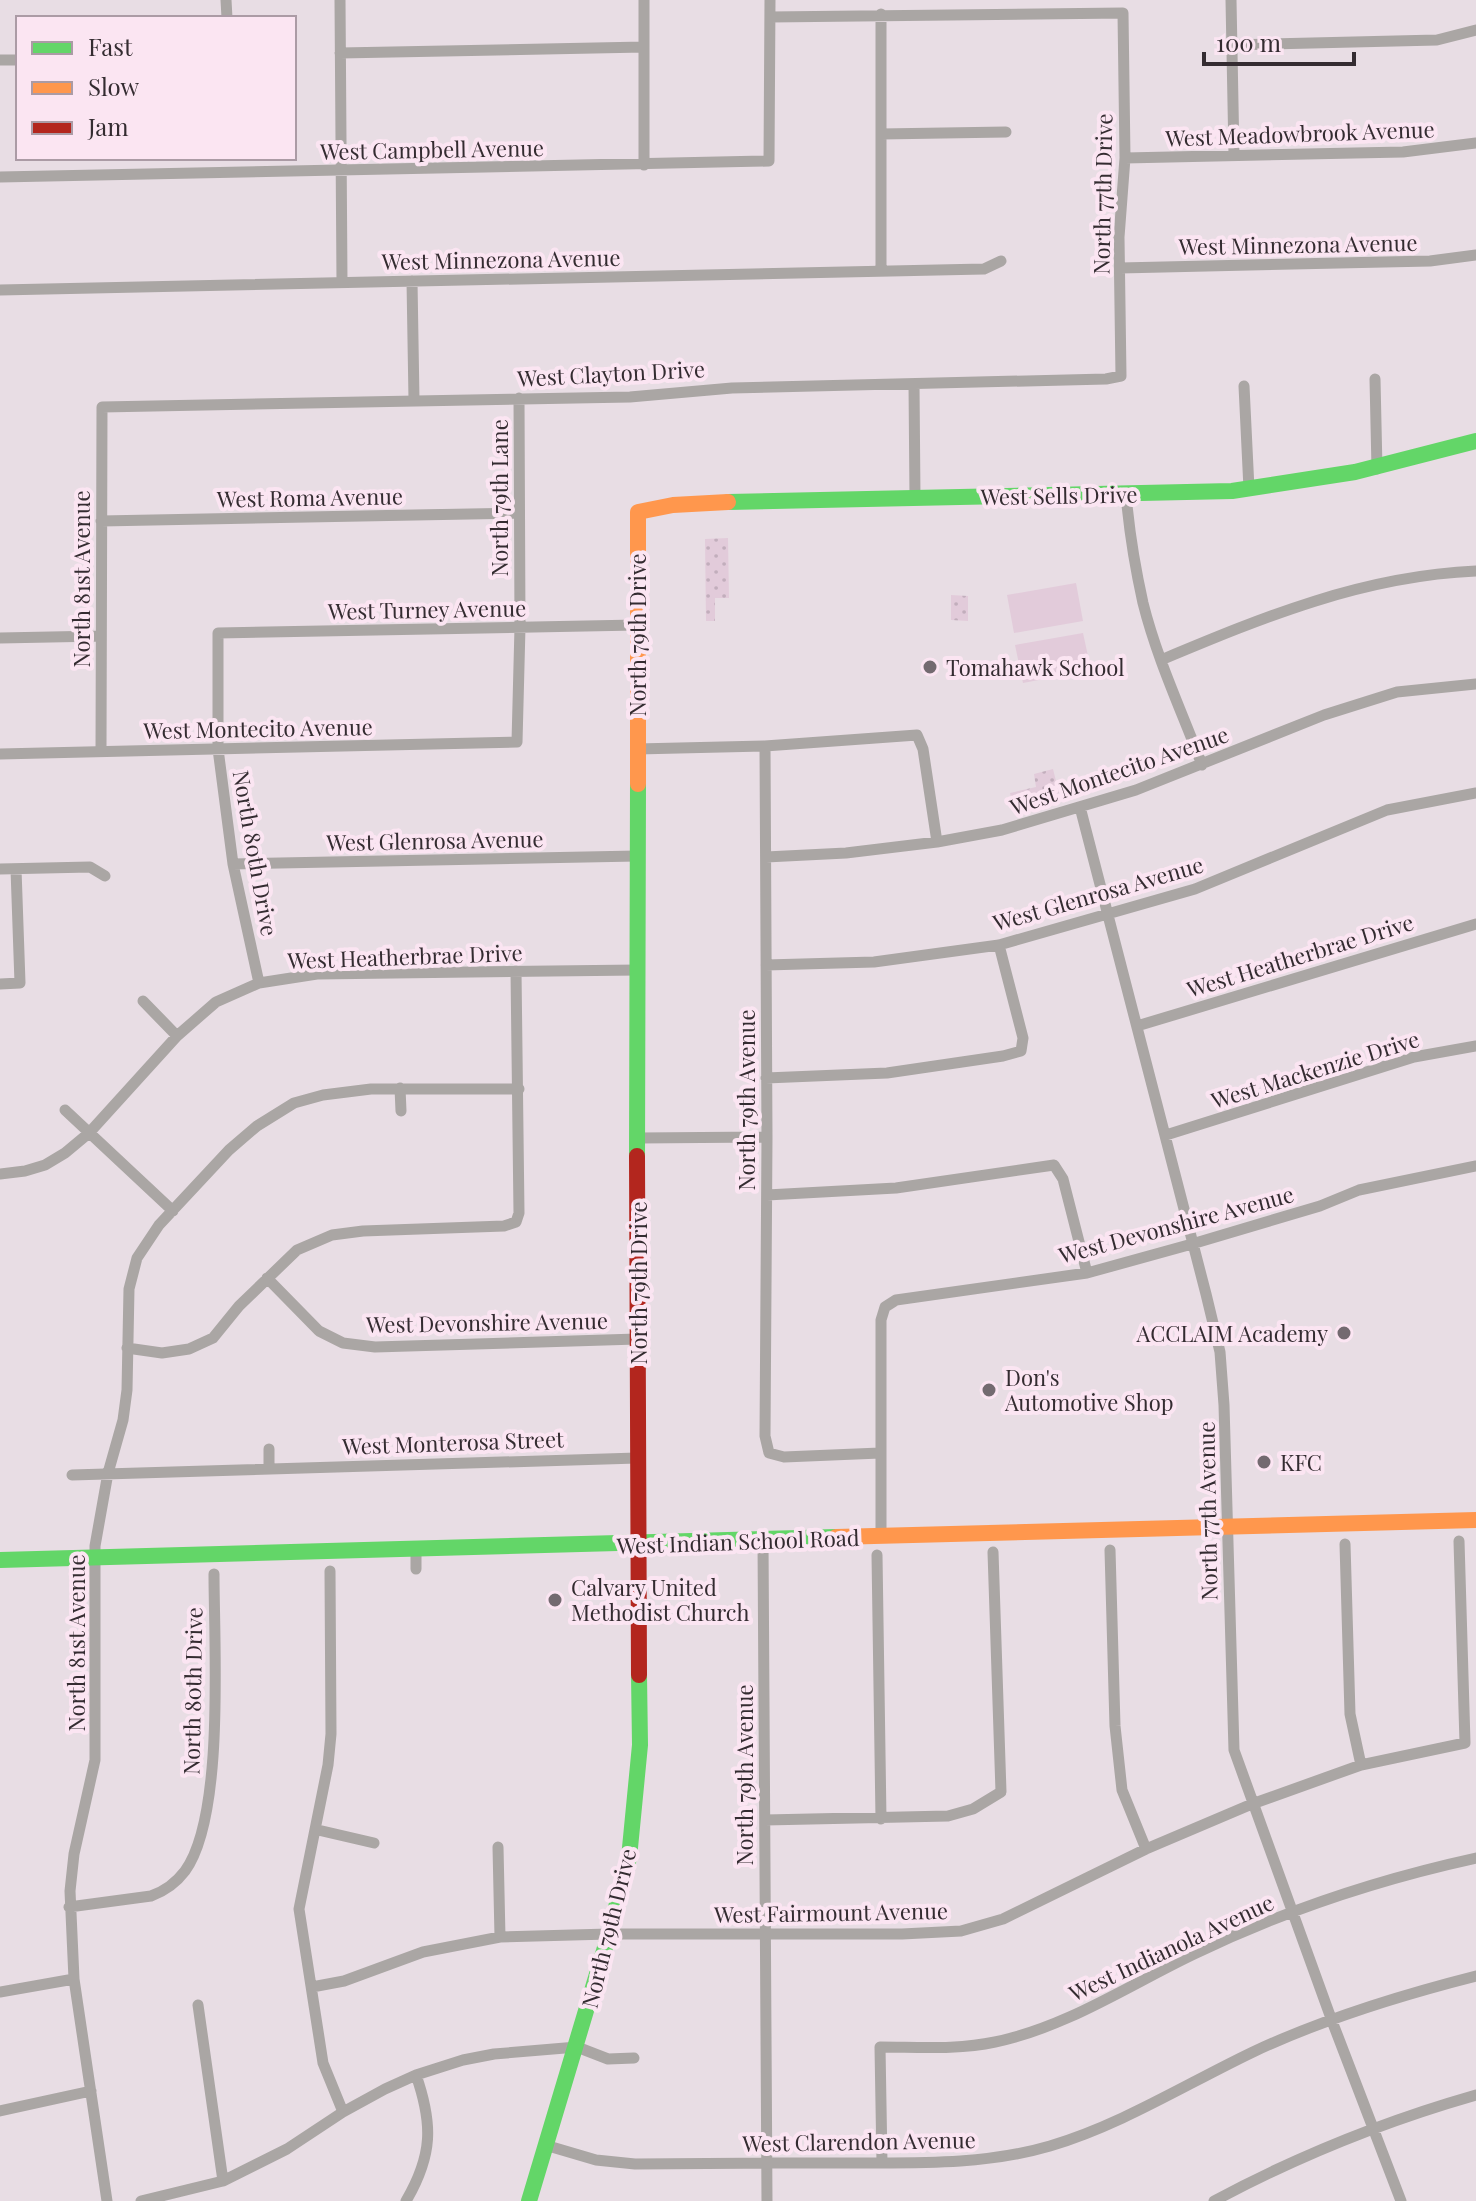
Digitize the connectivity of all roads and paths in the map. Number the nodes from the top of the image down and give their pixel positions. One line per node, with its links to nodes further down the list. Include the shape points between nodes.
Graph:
1 (340, 0): 10 (street)
2 (644, 0): 9 (street)
3 (770, 0): 6 (street)
4 (1231, 0): 8 (street)
5 (881, 14): 6 (street); 12 (street); 15 (street, North 77th Drive, via 1123,13)
6 (770, 17): 16 (street, West Campbell Avenue, via 769,161)
7 (1476, 30): 8 (street, via 1437,40)
8 (1233, 45): 14 (street)
9 (644, 47): 10 (street); 16 (street)
10 (340, 53): 17 (street)
11 (1006, 132): 12 (street)
12 (881, 134): 22 (street)
13 (1476, 143): 14 (street, West Meadowbrook Avenue, via 1403,152)
14 (1234, 155): 15 (street, West Meadowbrook Avenue)
15 (1125, 158): 21 (street, North 77th Drive)
16 (644, 165): 17 (street, West Campbell Avenue)
17 (340, 170): 18 (street, West Campbell Avenue); 24 (street)
18 (0, 177)
19 (1476, 255): 21 (street, West Minnezona Avenue, via 1430,261)
20 (1001, 261): 22 (street, West Minnezona Avenue, via 984,269)
21 (1120, 268): 26 (street, North 77th Drive)
22 (881, 271): 23 (street, West Minnezona Avenue)
23 (412, 281): 24 (street, West Minnezona Avenue); 31 (street)
24 (342, 282): 25 (street, West Minnezona Avenue)
25 (0, 290)
26 (1121, 376): 28 (street, West Clayton Drive)
27 (1375, 379): 34 (street)
28 (914, 384): 30 (street, West Clayton Drive); 37 (street)
29 (1244, 386): 35 (street)
30 (519, 398): 31 (street, West Clayton Drive); 39 (street, North 79th Lane)
31 (414, 400): 32 (street, West Clayton Drive)
32 (102, 407): 40 (street, North 81st Avenue)
33 (1476, 441): 34 (street, West Sells Drive)
34 (1377, 469): 35 (street, West Sells Drive)
35 (1249, 489): 36 (street, West Sells Drive)
36 (1126, 494): 37 (street, West Sells Drive); 47 (street, via 1143,603)
37 (915, 498): 38 (street, West Sells Drive, via 673,505)
38 (638, 512): 42 (street, North 79th Drive)
39 (519, 513): 40 (street, West Roma Avenue); 43 (street, North 79th Lane)
40 (101, 521): 45 (street, North 81st Avenue)
41 (1476, 571): 47 (street, via 1329,595)
42 (637, 625): 43 (street, West Turney Avenue); 52 (street, North 79th Drive)
43 (520, 627): 44 (street, West Turney Avenue); 49 (street, North 79th Lane)
44 (218, 633): 51 (street, North 80th Drive)
45 (101, 636): 46 (street); 53 (street, North 81st Avenue)
46 (0, 638)
47 (1161, 660): 55 (street)
48 (1476, 684): 55 (street, West Montecito Avenue, via 1397,692 1324,715)
49 (517, 742): 51 (street, West Montecito Avenue)
50 (765, 746): 52 (street); 58 (street, via 917,735); 60 (street, North 79th Avenue)
51 (218, 749): 53 (street, West Montecito Avenue); 61 (street, North 80th Drive)
52 (637, 749): 59 (street, North 79th Drive)
53 (101, 751): 54 (street, West Montecito Avenue)
54 (0, 754)
55 (1202, 765): 57 (street, West Montecito Avenue)
56 (1476, 793): 65 (street, West Glenrosa Avenue, via 1387,810 1195,889)
57 (1080, 807): 58 (street, West Montecito Avenue); 65 (street, North 77th Avenue)
58 (937, 842): 60 (street, West Montecito Avenue)
59 (637, 856): 61 (street, West Glenrosa Avenue); 69 (street, North 79th Drive)
60 (766, 857): 68 (street, North 79th Avenue)
61 (233, 864): 71 (street, North 80th Drive)
62 (0, 869): 63 (street)
63 (16, 869): 64 (street, via 90,867); 72 (street, via 20,983)
64 (105, 876)
65 (1107, 915): 67 (street, West Glenrosa Avenue); 74 (street, North 77th Avenue)
66 (1476, 924): 74 (street, West Heatherbrae Drive)
67 (999, 945): 68 (street, West Glenrosa Avenue, via 874,962); 77 (street, via 1023,1038 1021,1051 887,1073)
68 (766, 965): 77 (street, North 79th Avenue)
69 (638, 970): 70 (street, West Heatherbrae Drive); 85 (street, North 79th Drive)
70 (516, 971): 71 (street, West Heatherbrae Drive, via 317,974); 79 (street)
71 (259, 983): 75 (street, West Heatherbrae Drive, via 216,1002)
72 (0, 984)
73 (143, 1001): 75 (street)
74 (1137, 1026): 83 (street, North 77th Avenue)
75 (177, 1036): 82 (street, West Heatherbrae Drive)
76 (1476, 1046): 83 (street, West Mackenzie Drive, via 1414,1057)
77 (766, 1078): 84 (street, North 79th Avenue)
78 (400, 1088): 79 (street, North 81st Avenue); 81 (street); 89 (street, North 81st Avenue, via 294,1103 229,1150)
79 (519, 1089): 92 (street, via 516,1222 332,1235 297,1250)
80 (65, 1110): 82 (street)
81 (401, 1111)
82 (89, 1133): 87 (street, West Heatherbrae Drive, via 45,1165); 89 (street)
83 (1166, 1135): 90 (street, North 77th Avenue)
84 (767, 1137): 85 (street); 88 (street, North 79th Avenue)
85 (639, 1138): 93 (street, North 79th Drive)
86 (1476, 1166): 90 (street, West Devonshire Avenue, via 1359,1190)
87 (0, 1174)
88 (767, 1195): 91 (street, via 896,1188 1054,1165 1063,1179); 96 (street, North 79th Avenue, via 769,1453)
89 (173, 1211): 94 (street, North 81st Avenue, via 137,1258 129,1289)
90 (1192, 1244): 91 (street, West Devonshire Avenue); 102 (street, North 77th Avenue, via 1221,1365)
91 (1087, 1273): 96 (street, West Devonshire Avenue, via 896,1300 885,1307)
92 (267, 1278): 93 (street, West Devonshire Avenue, via 319,1331 343,1343 375,1347); 94 (street, via 213,1338 162,1353)
93 (637, 1339): 97 (street, North 79th Drive)
94 (127, 1348): 99 (street, North 81st Avenue, via 123,1420)
95 (269, 1449): 98 (street)
96 (880, 1453): 103 (street)
97 (637, 1458): 98 (street, West Monterosa Street); 106 (street, North 79th Drive)
98 (269, 1467): 99 (street, West Monterosa Street)
99 (108, 1473): 100 (street, West Monterosa Street); 112 (street, North 81st Avenue)
100 (72, 1475)
101 (1476, 1520): 102 (street, West Indian School Road)
102 (1227, 1527): 103 (street, West Indian School Road); 118 (street, North 77th Avenue, via 1234,1750)
103 (881, 1536): 104 (street, West Indian School Road)
104 (763, 1540): 106 (street, West Indian School Road); 120 (street, North 79th Avenue)
105 (1459, 1541): 117 (street, West Fairmount Avenue, via 1465,1743)
106 (640, 1543): 108 (street, West Indian School Road); 128 (street, North 79th Drive, via 638,1783 629,1858)
107 (1345, 1544): 117 (street, via 1350,1714)
108 (416, 1548): 112 (street, West Indian School Road); 114 (street)
109 (1110, 1550): 124 (street, via 1122,1790)
110 (993, 1552): 119 (street, via 1001,1792 948,1816)
111 (877, 1555): 119 (street)
112 (95, 1558): 113 (street, West Indian School Road); 126 (street, North 81st Avenue, via 97,1739)
113 (0, 1560)
114 (416, 1569)
115 (330, 1571): 121 (street, via 331,1734)
116 (214, 1574): 126 (street, North 80th Drive, via 213,1755 192,1859 163,1892)
117 (1361, 1765): 118 (street, West Fairmount Avenue)
118 (1252, 1804): 124 (street, West Fairmount Avenue); 127 (street, North 77th Avenue)
119 (881, 1819): 120 (street)
120 (765, 1820): 129 (street, North 79th Avenue)
121 (318, 1830): 122 (street); 133 (street, via 299,1909)
122 (374, 1843)
123 (498, 1847): 130 (street)
124 (1146, 1849): 129 (street, West Fairmount Avenue, via 1003,1919 961,1931)
125 (1476, 1858): 127 (street, West Indianola Avenue)
126 (69, 1907): 132 (street, North 81st Avenue)
127 (1293, 1913): 136 (street, North 77th Avenue); 146 (street, West Indianola Avenue, via 1197,1952 1038,2030 971,2046 880,2047)
128 (609, 1934): 129 (street, West Fairmount Avenue); 130 (street, West Fairmount Avenue); 137 (street, North 79th Drive)
129 (765, 1934): 147 (street, North 79th Avenue)
130 (500, 1937): 133 (street, West Fairmount Avenue, via 433,1949)
131 (1476, 1976): 136 (street, West Clarendon Avenue)
132 (74, 1979): 134 (street); 140 (street, North 81st Avenue)
133 (312, 1987): 143 (street, via 323,2063)
134 (0, 1992)
135 (198, 2005): 148 (street)
136 (1332, 2021): 144 (street, North 77th Avenue); 146 (street, West Clarendon Avenue, via 1048,2147 960,2162)
137 (577, 2047): 138 (street, via 608,2059); 139 (street, via 494,2054); 145 (street, North 79th Drive)
138 (634, 2058)
139 (416, 2075): 143 (street); 151 (street, via 429,2136 422,2169)
140 (91, 2091): 142 (street); 149 (street, North 81st Avenue)
141 (1476, 2095): 144 (street)
142 (0, 2111)
143 (343, 2112): 148 (street, via 287,2149)
144 (1373, 2128): 154 (street, via 1274,2169); 155 (street, North 77th Avenue)
145 (545, 2145): 147 (street, West Clarendon Avenue, via 614,2163); 152 (street, North 79th Drive)
146 (882, 2163): 147 (street, West Clarendon Avenue)
147 (767, 2164): 153 (street, North 79th Avenue)
148 (223, 2181): 150 (street)
149 (107, 2201)
150 (141, 2201)
151 (406, 2201)
152 (529, 2201)
153 (767, 2201)
154 (1214, 2201)
155 (1401, 2201)

